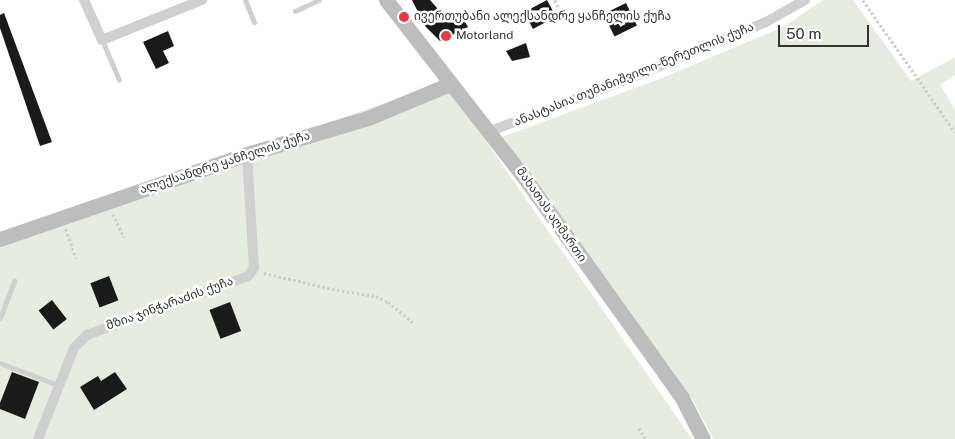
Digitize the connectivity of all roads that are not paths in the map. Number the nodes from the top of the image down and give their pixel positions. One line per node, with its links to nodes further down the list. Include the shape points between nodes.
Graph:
1 (84, 0): 9 (street)
2 (202, 0): 9 (street)
3 (245, 0): 8 (lane)
4 (319, 0): 7 (lane)
5 (805, 0): 12 (street, ანასტასია თუმანიშვილი-წერეთლის ქუჩა, via 766,22)
6 (388, 1): 11 (main road, მახათას აღმართი)
7 (295, 11)
8 (254, 22)
9 (102, 40): 10 (lane)
10 (119, 80)
11 (450, 84): 12 (main road, მახათას აღმართი); 13 (main road, ალექსანდრე ყანჩელის ქუჩა, via 368,118)
12 (488, 132): 20 (main road, მახათას აღმართი, via 524,177 682,398)
13 (247, 154): 14 (main road, ალექსანდრე ყანჩელის ქუჩა); 18 (street, მზია ჯინჭარაძის ქუჩა, via 254,268 248,276 88,334 74,348)
14 (0, 239)
15 (14, 281): 16 (lane)
16 (0, 318)
17 (0, 363): 18 (lane)
18 (58, 385): 19 (street, მზია ჯინჭარაძის ქუჩა)
19 (38, 439)
20 (702, 439)

